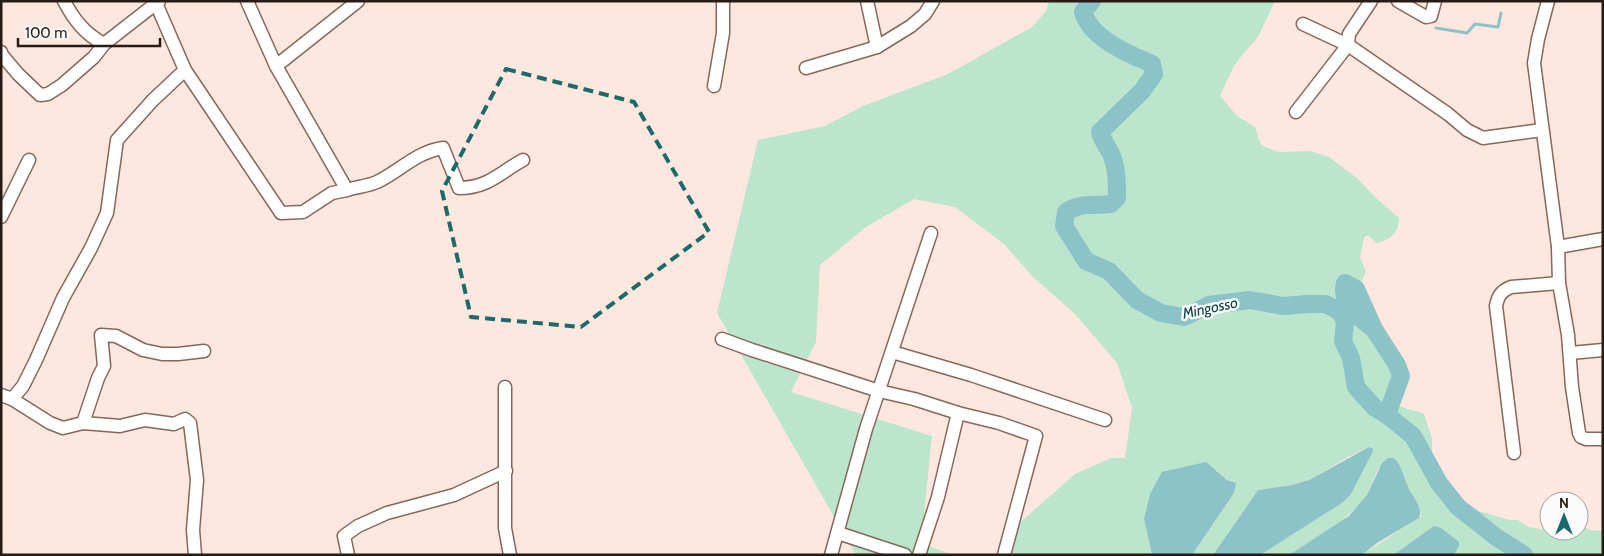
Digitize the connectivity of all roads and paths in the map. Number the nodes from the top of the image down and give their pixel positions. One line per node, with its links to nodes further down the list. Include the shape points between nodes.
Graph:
1 (64, 1): 13 (street, via 71,16 91,37)
2 (247, 1): 17 (street)
3 (358, 1): 17 (street)
4 (723, 1): 20 (street, via 723,33)
5 (867, 1): 15 (street)
6 (934, 1): 15 (street, via 911,26)
7 (1371, 1): 14 (street, via 1349,34)
8 (1398, 1): 9 (street, via 1428,17)
9 (1436, 1)
10 (1548, 1): 22 (street, via 1534,63)
11 (156, 2): 13 (street); 19 (street)
12 (1303, 24): 14 (street)
13 (104, 44): 16 (street, via 94,57 62,84 48,94 40,95)
14 (1348, 45): 21 (street); 22 (street, via 1476,135 1484,138)
15 (876, 47): 18 (street)
16 (1, 52)
17 (276, 66): 25 (street)
18 (806, 68)
19 (185, 70): 25 (street, via 281,213 303,212 332,192); 38 (street, via 117,140 107,213 23,386)
20 (714, 86)
21 (1296, 112)
22 (1542, 130): 29 (street)
23 (29, 160): 26 (street)
24 (523, 160): 25 (street, via 488,183 459,188 443,148 430,150 377,182)
25 (346, 190)
26 (1, 217)
27 (931, 233): 34 (street)
28 (1603, 240): 29 (street)
29 (1558, 247): 30 (street)
30 (1559, 283): 35 (street); 43 (street, via 1511,287 1498,297 1496,306)
31 (722, 338): 37 (street)
32 (1603, 350): 35 (street)
33 (204, 351): 41 (street, via 162,354 143,350 116,336 101,335 104,366)
34 (892, 352): 37 (street); 40 (street)
35 (1570, 354): 42 (street, via 1579,433 1586,439)
36 (505, 387): 44 (street)
37 (879, 392): 39 (street); 45 (street)
38 (7, 397): 41 (street, via 63,428)
39 (958, 413): 51 (street, via 938,497); 52 (street, via 1036,436)
40 (1105, 420)
41 (82, 423): 46 (street, via 120,426 145,420 174,424 186,419 190,423 198,480 193,530)
42 (1603, 439)
43 (1514, 453)
44 (506, 470): 47 (street, via 454,495 387,513 358,526 344,536); 48 (street, via 505,528)
45 (838, 533): 49 (street); 50 (street)
46 (196, 555)
47 (348, 555)
48 (510, 555)
49 (830, 555)
50 (905, 555)
51 (919, 555)
52 (1004, 555)

